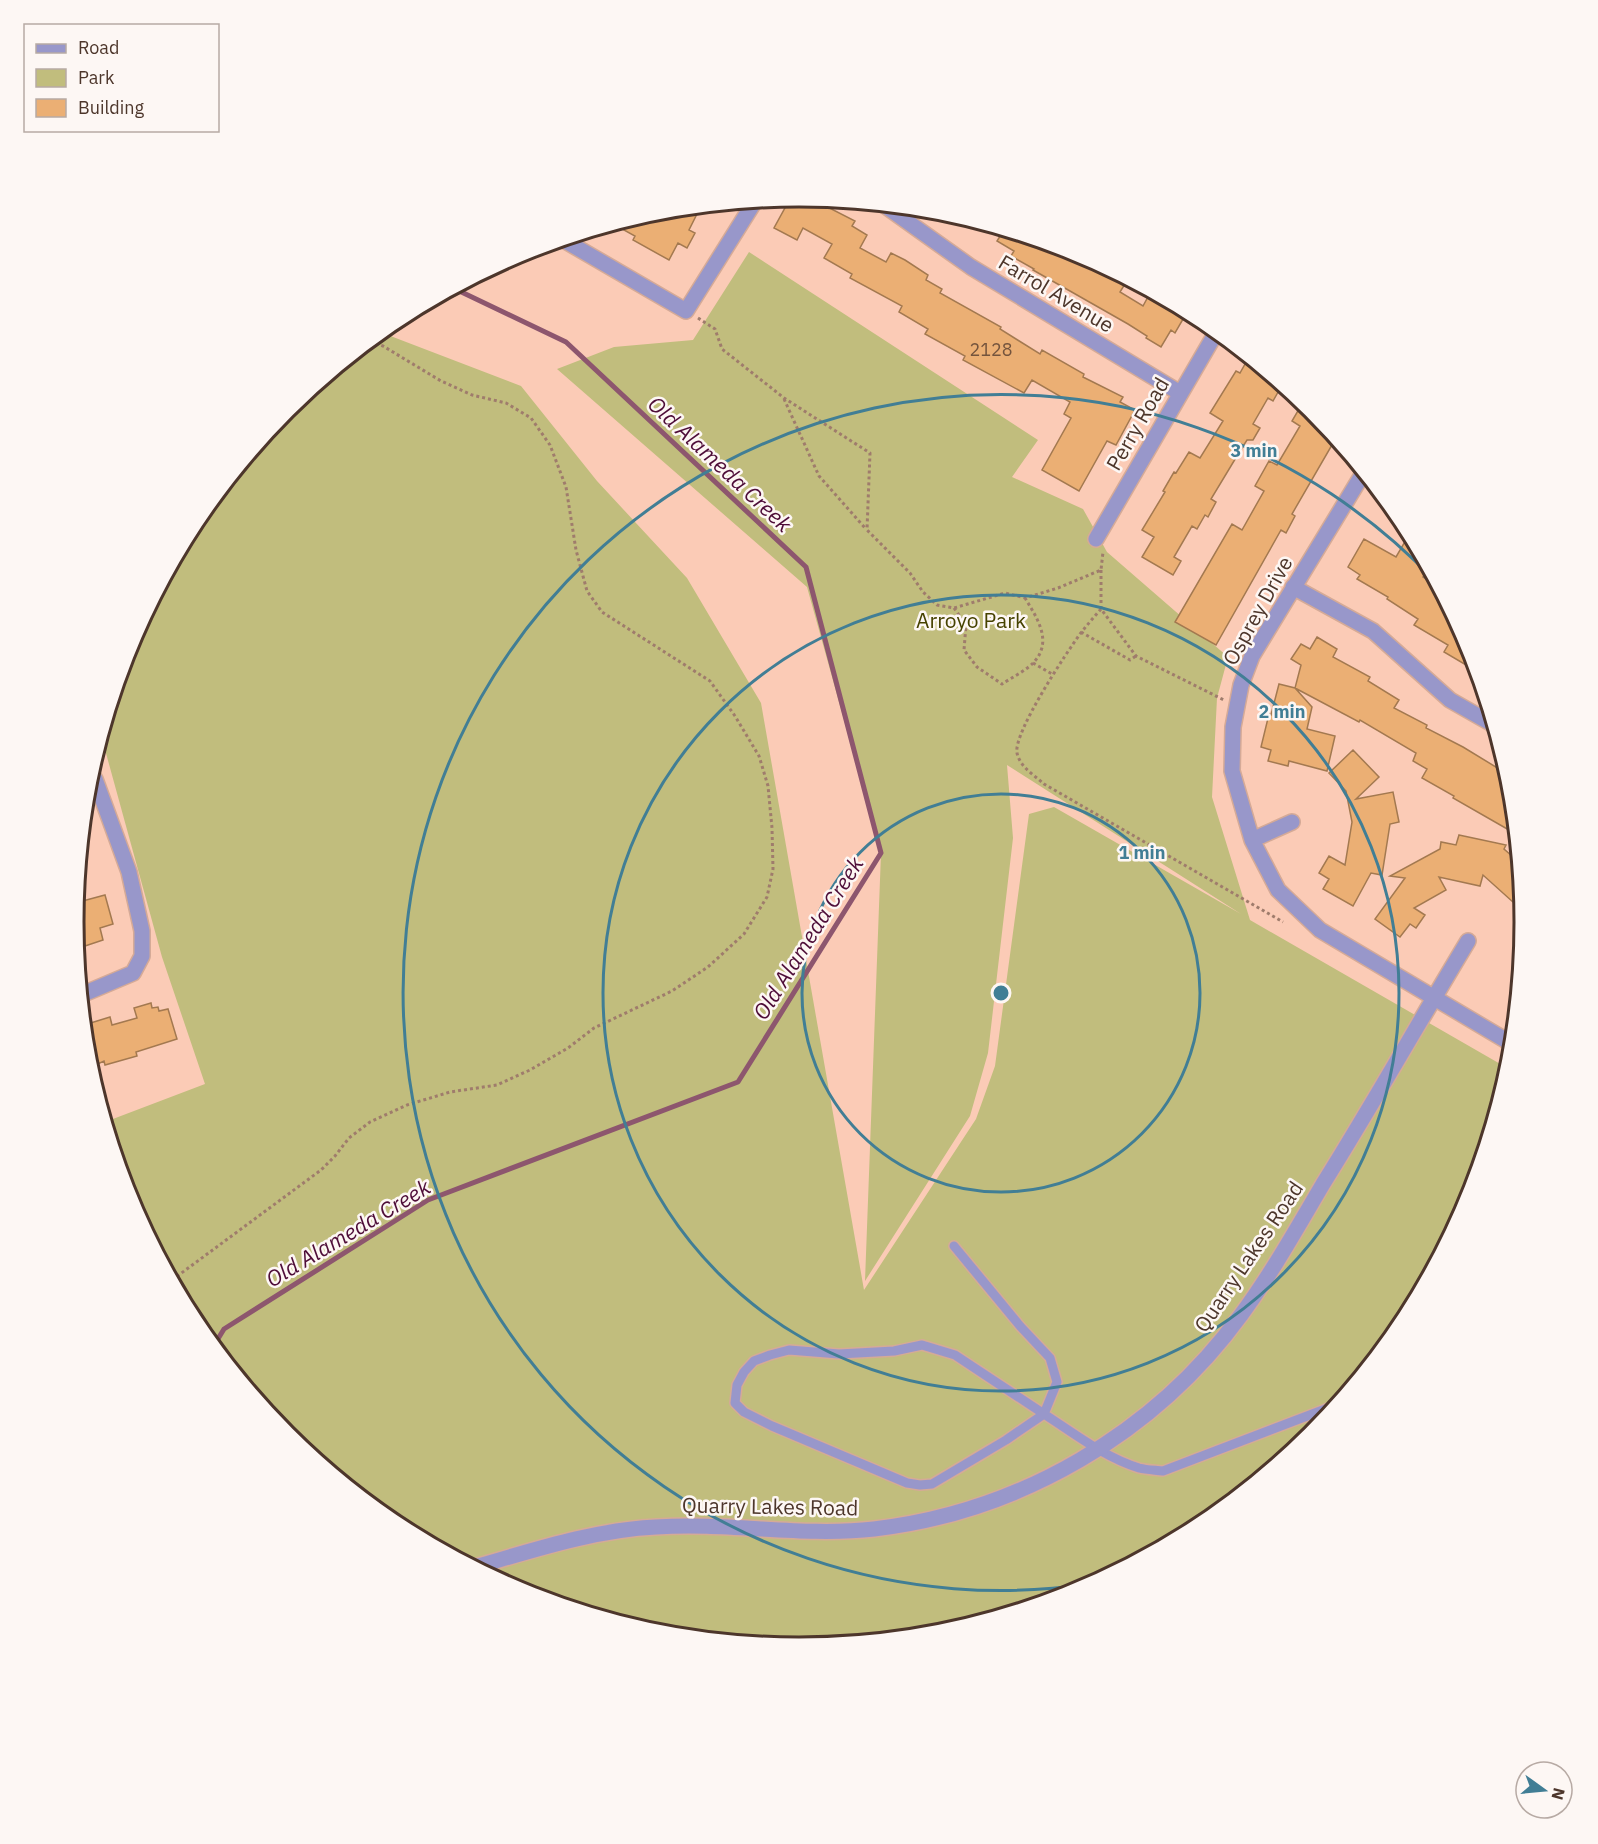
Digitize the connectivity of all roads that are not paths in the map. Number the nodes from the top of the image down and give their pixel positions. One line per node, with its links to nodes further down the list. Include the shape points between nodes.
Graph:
1 (750, 209): 3 (street, via 686,311)
2 (896, 214): 5 (street, Farrol Avenue, via 971,267)
3 (571, 244)
4 (1212, 339): 5 (street, Perry Road)
5 (1180, 393): 7 (street, Perry Road)
6 (1360, 479): 8 (street, Osprey Drive)
7 (1099, 545)
8 (1293, 587): 9 (street, via 1373,631 1450,700); 12 (street, Osprey Drive, via 1252,656 1241,685 1233,727 1232,771)
9 (1485, 720)
10 (96, 792): 14 (street, via 129,872 142,931 142,956 133,973)
11 (1292, 822): 12 (street)
12 (1252, 840): 15 (street, Osprey Drive, via 1278,890 1320,930)
13 (1468, 941): 15 (street, Quarry Lakes Road)
14 (88, 992)
15 (1434, 999): 16 (street, Osprey Drive); 20 (street, Quarry Lakes Road, via 1241,1316 1175,1391)
16 (1504, 1039)
17 (954, 1246): 19 (lane, via 1050,1358 1057,1382)
18 (1319, 1412): 20 (lane, via 1163,1471 1140,1468)
19 (1044, 1413): 19 (lane, via 955,1355 922,1345 894,1351 839,1354 789,1350 770,1355 754,1361 744,1372 737,1385 735,1403 772,1426 920,1485 932,1484); 20 (lane)
20 (1098, 1450): 21 (street, Quarry Lakes Road, via 1024,1489 912,1523 830,1532 654,1527 575,1539)
21 (485, 1564)

